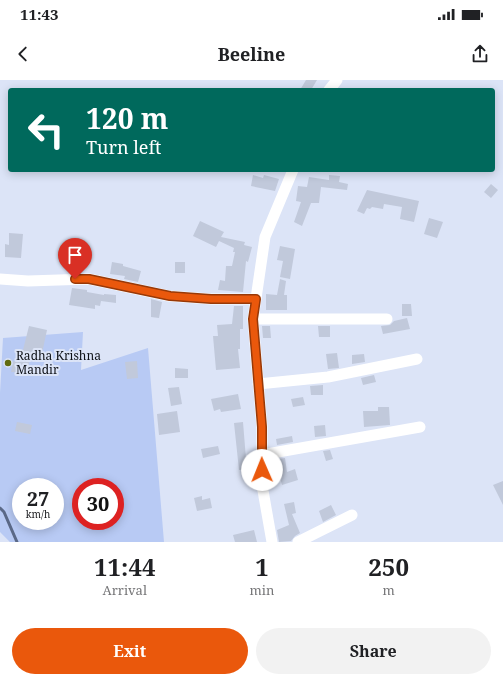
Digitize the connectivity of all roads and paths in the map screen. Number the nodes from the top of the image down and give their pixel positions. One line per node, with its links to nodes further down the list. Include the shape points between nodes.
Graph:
1 (337, 80): 2 (street)
2 (331, 88)
3 (292, 172): 5 (street, via 265,237)
4 (0, 278): 5 (street, via 28,281 89,279 170,296)
5 (256, 299): 6 (street)
6 (253, 319): 7 (street); 9 (street)
7 (387, 319)
8 (417, 358): 9 (street, via 328,377)
9 (258, 384): 11 (street, via 262,427)
10 (420, 427): 11 (street)
11 (261, 455): 13 (street, via 262,485)
12 (352, 515): 14 (street)
13 (272, 542)
14 (298, 542)

